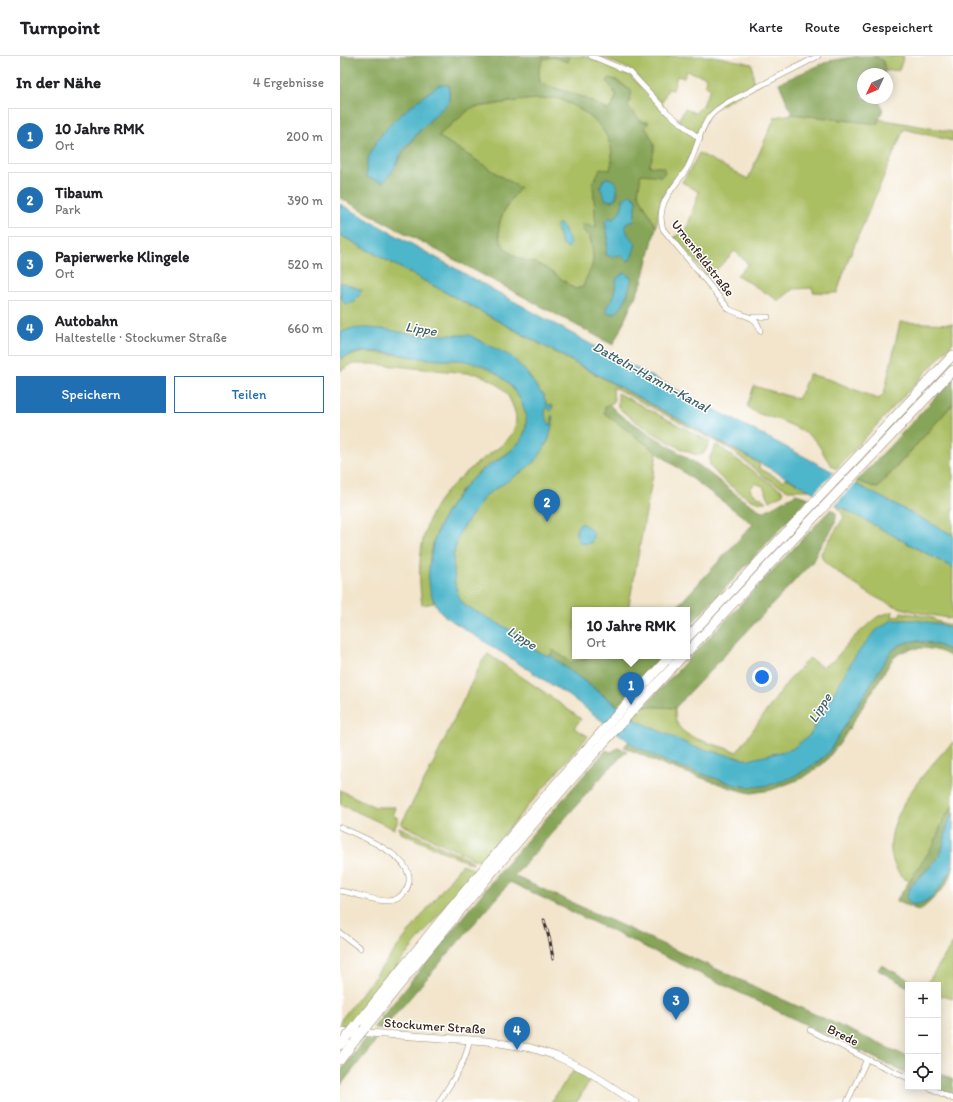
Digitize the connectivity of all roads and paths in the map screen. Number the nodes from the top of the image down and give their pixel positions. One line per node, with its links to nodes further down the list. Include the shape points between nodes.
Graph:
1 (591, 56): 3 (street, via 630,72 667,112)
2 (818, 56): 3 (street, Urnenfeldstraße, via 721,106 709,118)
3 (700, 139): 4 (street, Urnenfeldstraße, via 690,164 666,196 660,220 663,229 730,309)
4 (752, 317): 5 (street, Urnenfeldstraße); 6 (street, via 757,321)
5 (768, 317)
6 (760, 331)
7 (953, 355): 9 (highway)
8 (953, 370): 10 (highway)
9 (690, 635)
10 (690, 649)
11 (668, 659): 13 (highway)
12 (680, 659): 13 (highway)
13 (646, 689): 15 (highway)
14 (340, 827): 16 (street, via 399,858 406,867 409,877 405,892 393,900)
15 (483, 875): 20 (highway, bridge, via 355,1027); 23 (highway, bridge)
16 (340, 890)
17 (340, 933): 18 (street)
18 (360, 948)
19 (810, 1030): 22 (street, Brede)
20 (342, 1038): 21 (main road, Stockumer Straße)
21 (470, 1039): 27 (street, via 461,1065); 28 (main road, Stockumer Straße, via 519,1046 556,1056 586,1070)
22 (867, 1059): 24 (street, Brede); 29 (street, Brede)
23 (340, 1060)
24 (905, 1077)
25 (934, 1090): 26 (street)
26 (953, 1099)
27 (439, 1102)
28 (635, 1102)
29 (847, 1102)

